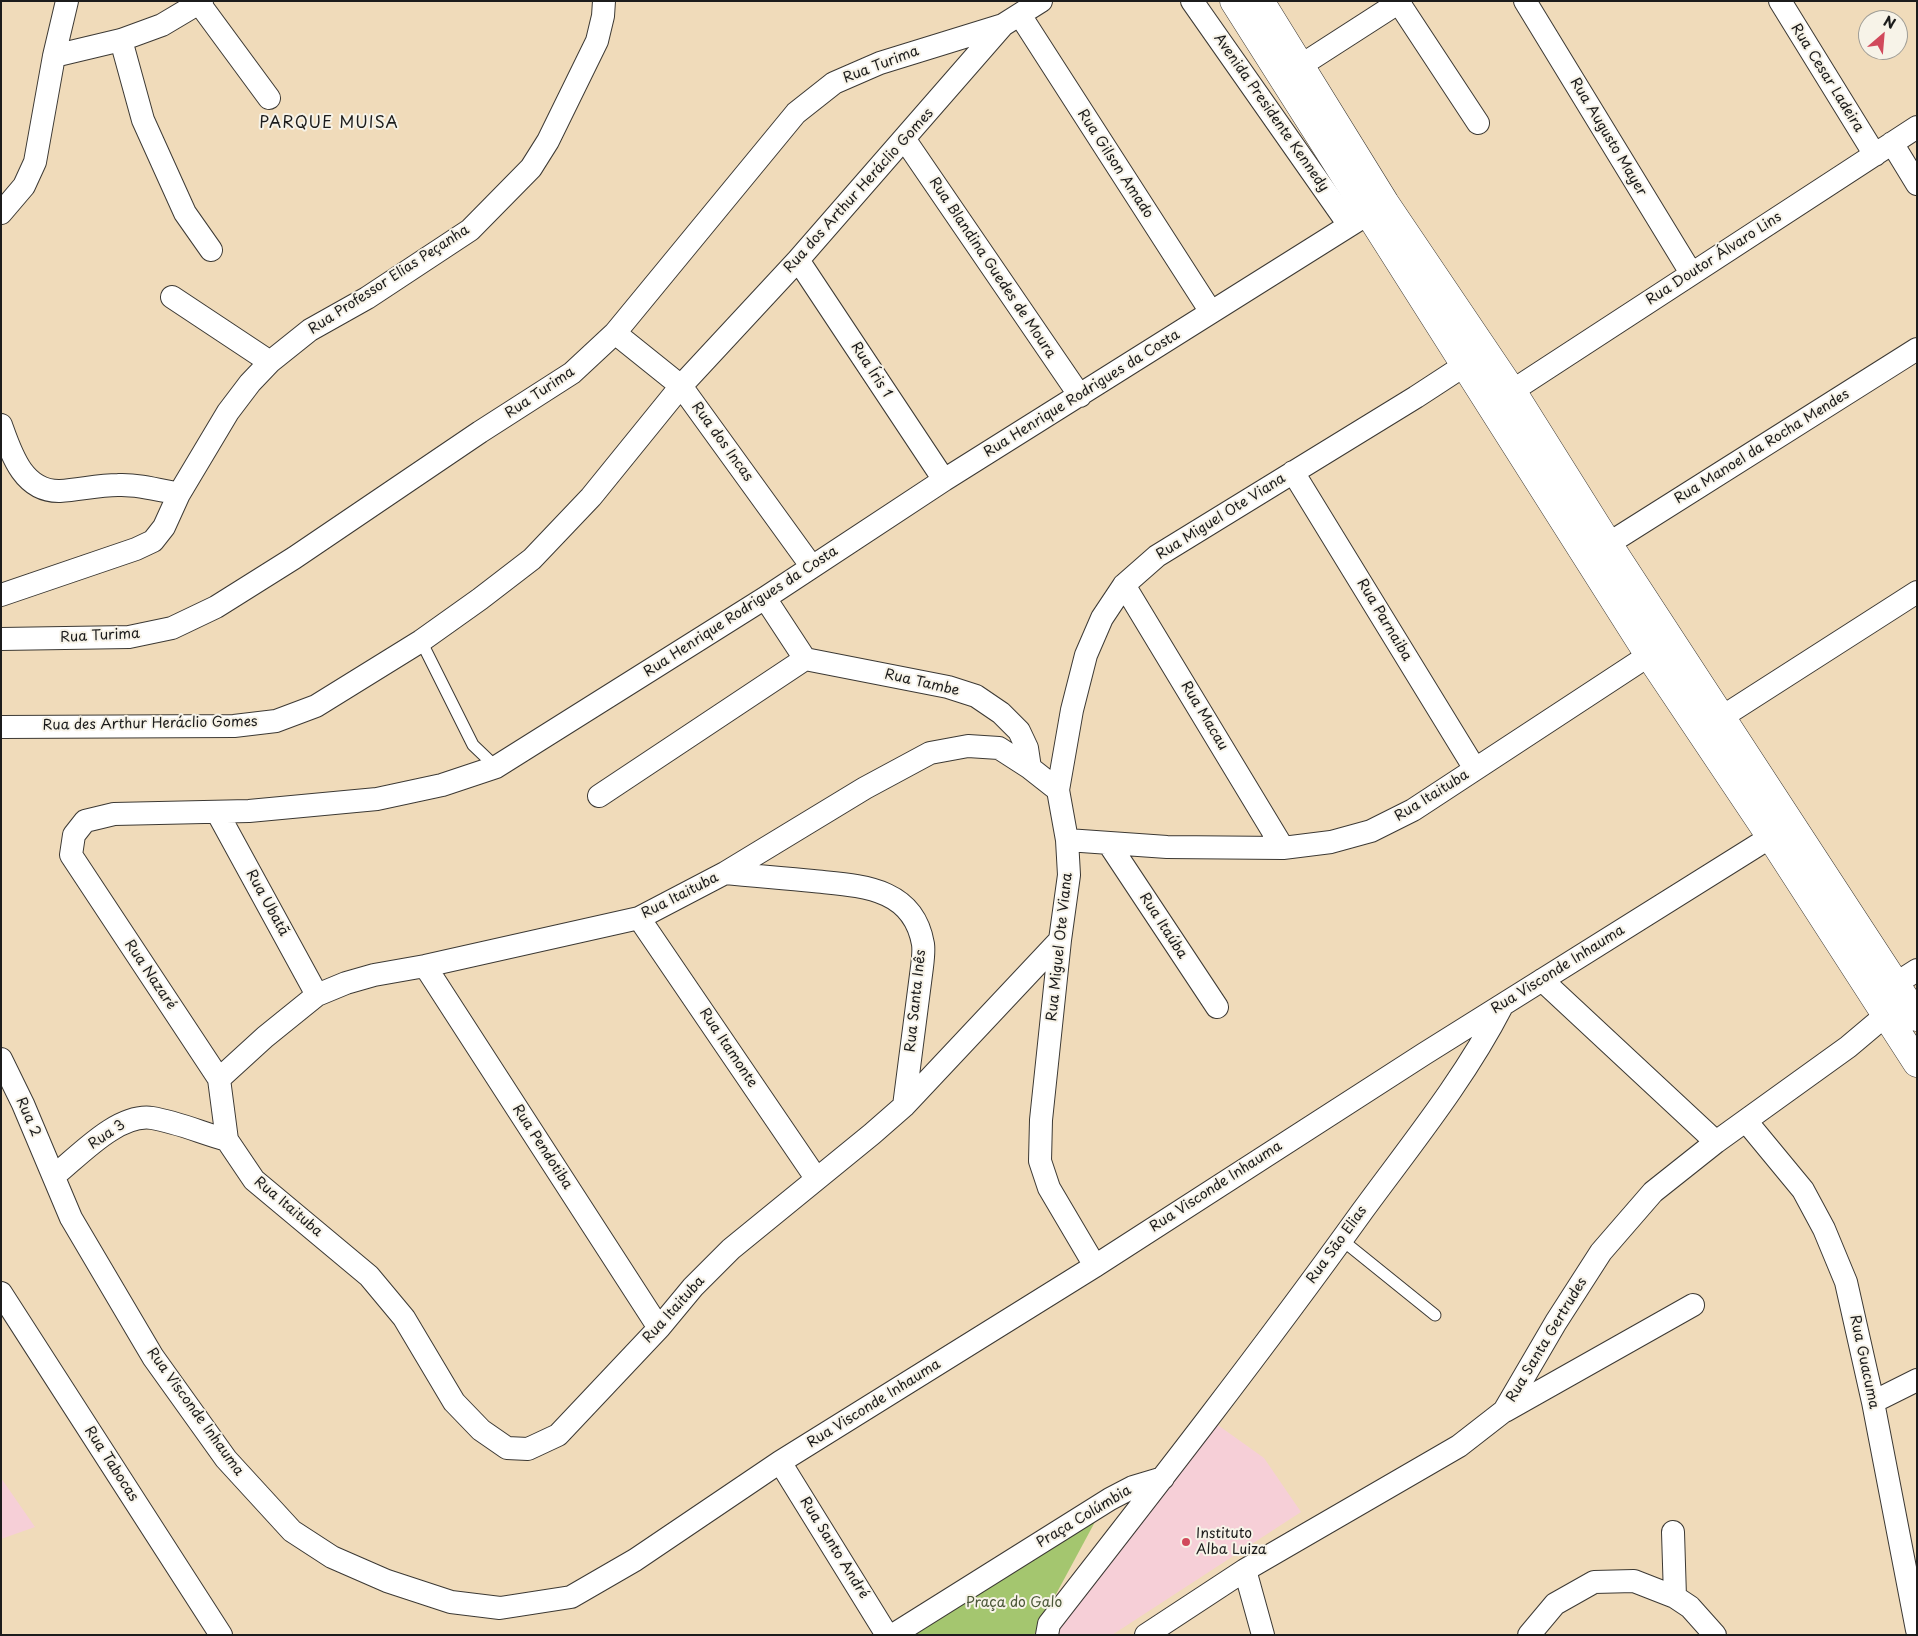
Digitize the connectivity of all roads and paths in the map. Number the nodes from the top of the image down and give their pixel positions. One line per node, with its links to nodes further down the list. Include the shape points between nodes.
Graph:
1 (68, 1): 13 (street)
2 (604, 1): 30 (street, Rua Professor Elias Peçanha, via 597,41 548,141 530,168 470,230 367,298 310,330)
3 (1040, 1): 11 (street, Rua dos Arthur Heráclio Gomes)
4 (1192, 1): 22 (street, Avenida Presidente Kennedy)
5 (1234, 1): 22 (main road)
6 (1260, 1): 14 (main road)
7 (1525, 1): 25 (street, Rua Augusto Mayer)
8 (1780, 1): 19 (street, Rua Cesar Ladeira)
9 (201, 2): 12 (street, via 162,25); 15 (street)
10 (1400, 2): 14 (street); 16 (street)
11 (1011, 20): 18 (street, Rua dos Arthur Heráclio Gomes); 27 (street, Rua Gilson Amado); 28 (street, Rua Turima, via 880,63 834,84 796,113)
12 (121, 40): 13 (street); 23 (street, via 143,120 184,213)
13 (54, 56): 21 (street, via 35,162 24,186)
14 (1300, 66): 22 (main road)
15 (269, 98)
16 (1478, 123)
17 (1917, 127): 19 (street, Rua Doutor Álvaro Lins)
18 (905, 140): 24 (street, Rua dos Arthur Heráclio Gomes); 34 (street, Rua Blandina Guedes de Moura)
19 (1883, 149): 20 (street, Rua Cesar Ladeira); 25 (street, Rua Doutor Álvaro Lins)
20 (1917, 184)
21 (1, 213)
22 (1368, 214): 27 (street, Rua Henrique Rodrigues da Costa); 31 (main road); 33 (main road)
23 (211, 250)
24 (798, 260): 32 (street, Rua dos Arthur Heráclio Gomes); 37 (street, Rua Íris 1)
25 (1691, 273): 33 (street, Rua Doutor Álvaro Lins)
26 (172, 297): 30 (street)
27 (1211, 312): 34 (street, Rua Henrique Rodrigues da Costa)
28 (615, 333): 32 (street, Rua dos Incas); 45 (street, Rua Turima, via 572,373 216,607 172,628 129,636)
29 (1917, 349): 39 (street, Rua Manoel da Rocha Mendes)
30 (270, 362): 38 (street, Rua Professor Elias Peçanha, via 228,412)
31 (1466, 365): 36 (street, Rua Miguel Ote Viana); 48 (main road)
32 (681, 386): 40 (street, Rua dos Incas); 47 (street, Rua des Arthur Heráclio Gomes, via 591,497 532,559)
33 (1512, 392): 39 (main road)
34 (1080, 396): 37 (street, Rua Henrique Rodrigues da Costa)
35 (1, 424): 38 (street, via 11,454 27,478 41,488 58,491 119,485)
36 (1293, 472): 41 (street, Rua Miguel Ote Viana, via 1157,556); 54 (street, Rua Parnaiba)
37 (944, 480): 40 (street, Rua Henrique Rodrigues da Costa)
38 (179, 494): 42 (street, Rua Professor Elias Peçanha, via 164,527 153,541)
39 (1608, 544): 46 (main road)
40 (812, 567): 43 (street, Rua Henrique Rodrigues da Costa)
41 (1124, 585): 55 (street, Rua Miguel Ote Viana, via 1102,618 1086,655 1072,710); 61 (street, Rua Macau)
42 (1, 595)
43 (765, 598): 49 (street); 52 (street, Rua Henrique Rodrigues da Costa)
44 (1914, 599): 50 (street)
45 (1, 639)
46 (1672, 640): 48 (street, Rua Itaituba); 50 (main road)
47 (421, 641): 51 (street, Rua des Arthur Heráclio Gomes, via 316,706 276,721 234,726); 52 (lane, via 472,745)
48 (1649, 655): 54 (street, Rua Itaituba); 58 (main road)
49 (805, 659): 53 (street, Rua Tambe, via 948,687 976,696 1001,713 1019,731 1027,748); 56 (street)
50 (1722, 717): 58 (main road)
51 (1, 727)
52 (496, 766): 57 (street, Rua Henrique Rodrigues da Costa, via 442,785 377,799 249,812)
53 (1030, 768): 55 (street, Rua Itaituba); 63 (street, Rua Itaituba, via 998,748 968,746 930,753 865,788)
54 (1475, 769): 61 (street, Rua Itaituba, via 1413,810 1371,831 1331,842)
55 (1058, 790): 59 (street, Rua Miguel Ote Viana)
56 (598, 796)
57 (217, 812): 62 (street, Rua Henrique Rodrigues da Costa, via 114,814 85,821 74,834 71,855); 69 (street, Rua Ubatã)
58 (1781, 831): 67 (main road); 68 (street, Rua Visconde Inhauma); 72 (main road)
59 (1067, 840): 60 (street, Rua Itaituba); 65 (street, Rua Miguel Ote Viana, via 1069,875)
60 (1109, 844): 61 (street, Rua Itaituba); 71 (street, Rua Itaúba)
61 (1283, 848)
62 (80, 870): 76 (street, Rua Nazaré)
63 (725, 873): 64 (street, Rua Itaituba); 77 (street, Rua Santa Inês, via 860,886 882,891 903,905 917,924 923,944)
64 (640, 918): 66 (street, Rua Itaituba); 82 (street, Rua Itamonte)
65 (1060, 940): 77 (street, Rua Itaituba); 84 (street, Rua Miguel Ote Viana, via 1041,1120 1040,1161 1049,1188)
66 (425, 966): 69 (street, Rua Itaituba, via 346,982); 88 (street, Rua Pendotiba)
67 (1906, 977): 73 (main road)
68 (1542, 980): 70 (street, Rua Visconde Inhauma); 80 (street)
69 (317, 995): 76 (street, Rua Itaituba)
70 (1502, 1005): 83 (street, Rua Sāo Elias, via 1466,1067); 84 (street, Rua Visconde Inhauma)
71 (1217, 1007)
72 (1886, 1015): 75 (main road); 78 (street, Rua Santa Gertrudes, via 1848,1047)
73 (1917, 1017)
74 (1, 1059): 81 (street, Rua 2)
75 (1917, 1063)
76 (219, 1079): 79 (street, Rua Itaituba)
77 (904, 1106): 82 (street, Rua Itaituba)
78 (1746, 1121): 80 (street, Rua Santa Gertrudes); 90 (street, Rua Guacuma, via 1803,1190 1824,1229 1846,1282)
79 (227, 1140): 81 (street, Rua 3, via 150,1118 126,1121); 88 (street, Rua Itaituba, via 254,1180 369,1276 404,1318 454,1402 481,1430 507,1448 528,1449 558,1436)
80 (1716, 1142): 91 (street, Rua Santa Gertrudes, via 1653,1192 1601,1252)
81 (54, 1176): 92 (street, Rua Visconde Inhauma, via 71,1218 153,1357 226,1459 292,1531 332,1558 387,1581 451,1602 500,1608 571,1597 635,1560)
82 (816, 1178): 88 (street, Rua Itaituba, via 731,1249)
83 (1342, 1240): 87 (lane); 93 (street, Rua Sāo Elias)
84 (1095, 1266): 92 (street, Rua Visconde Inhauma)
85 (1, 1293): 98 (street, Rua Tabocas)
86 (1693, 1305): 91 (street)
87 (1435, 1315)
88 (659, 1328)
89 (1914, 1388): 90 (street)
90 (1873, 1402): 97 (street, Rua Guacuma)
91 (1504, 1411): 95 (street, Rua Santa Gertrudes, via 1459,1446)
92 (780, 1462): 99 (street, Rua Santo André)
93 (1162, 1478): 100 (street, Praça Colúmbia, via 1133,1487 1110,1499); 101 (street, Praça Colúmbia, via 1049,1624)
94 (1673, 1532): 96 (street)
95 (1245, 1570): 102 (street, Rua Santa Gertrudes); 103 (street)
96 (1674, 1596): 104 (street, via 1634,1581 1594,1582 1555,1604); 105 (street, via 1690,1607)
97 (1917, 1630)
98 (221, 1635)
99 (887, 1635)
100 (893, 1635)
101 (1047, 1635)
102 (1146, 1635)
103 (1263, 1635)
104 (1529, 1635)
105 (1715, 1635)

